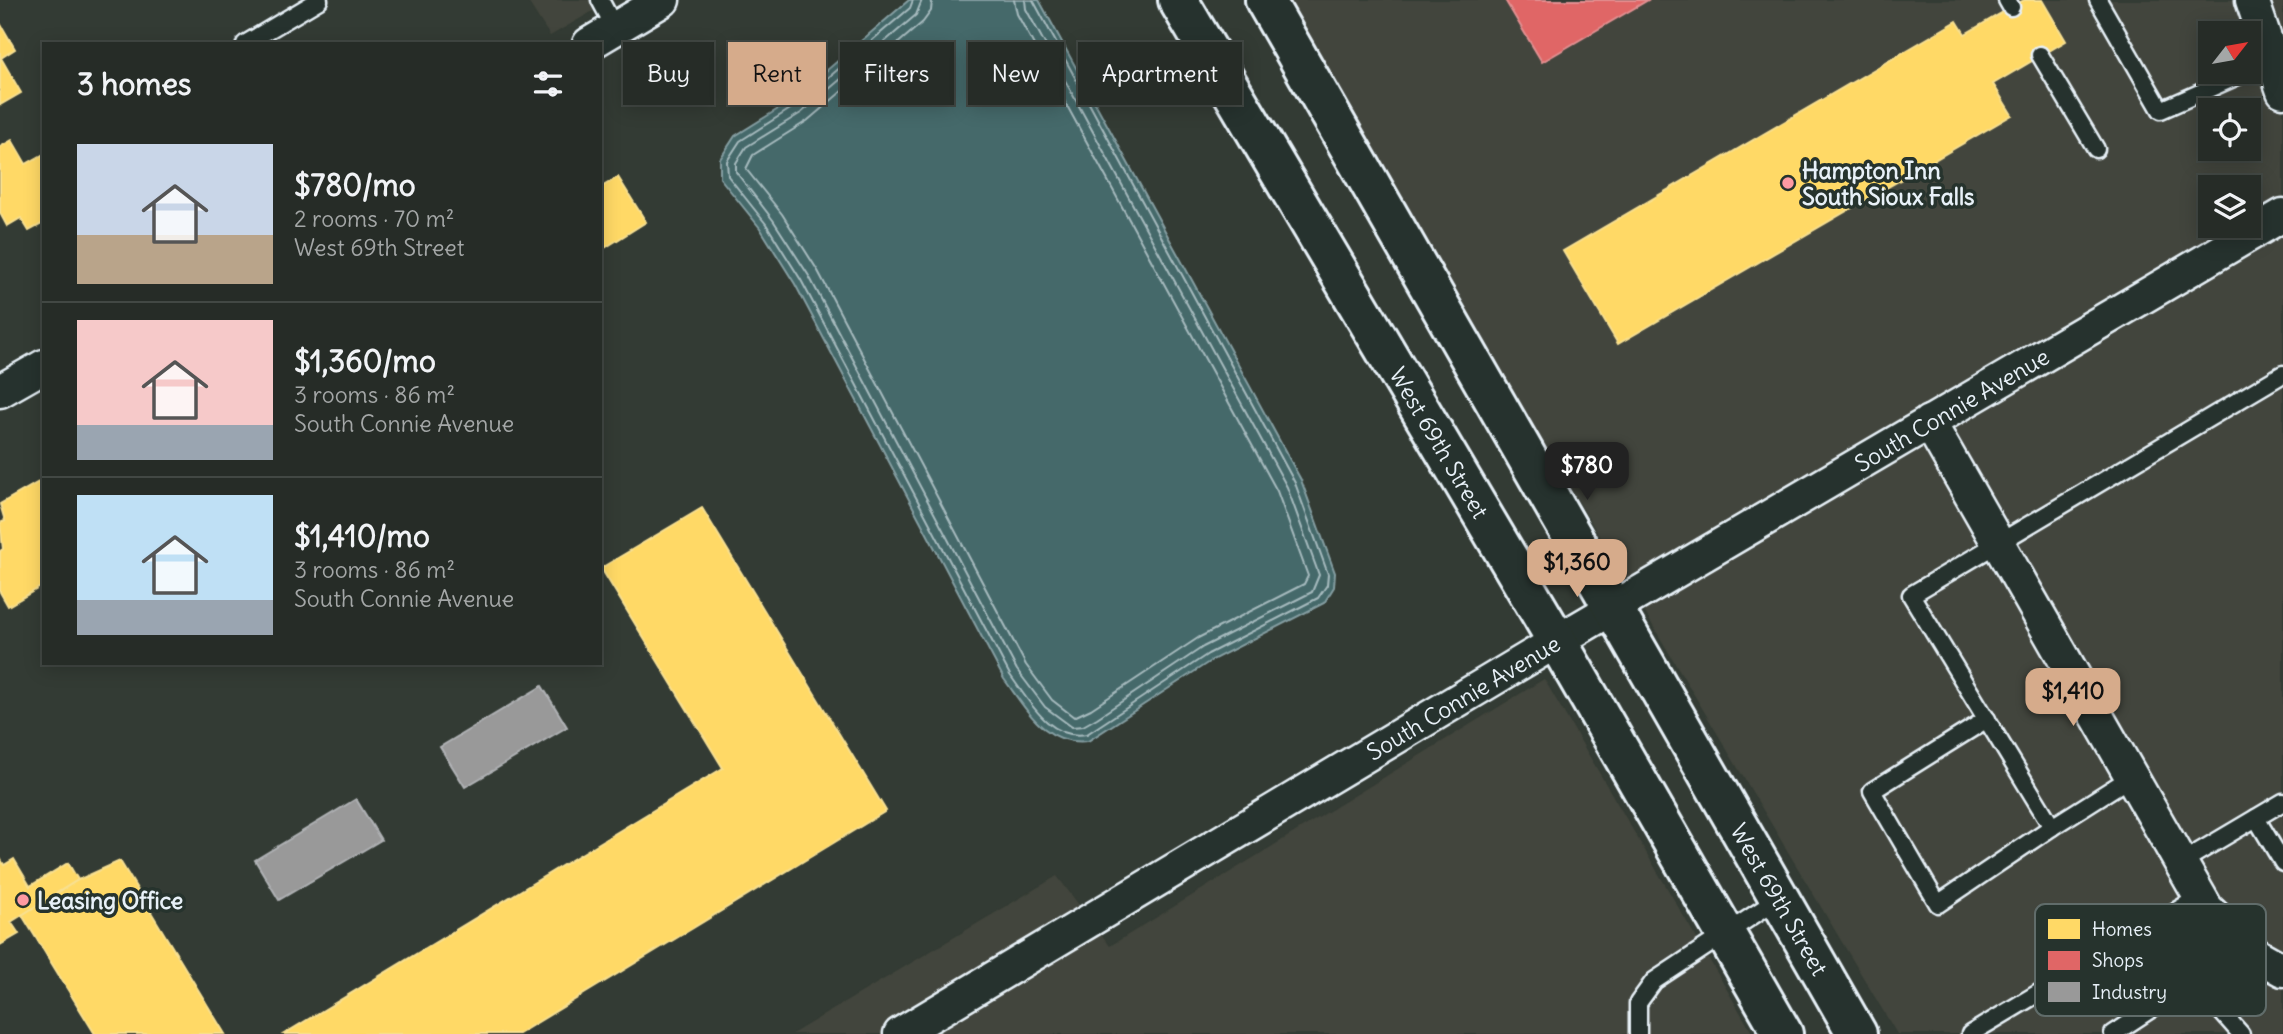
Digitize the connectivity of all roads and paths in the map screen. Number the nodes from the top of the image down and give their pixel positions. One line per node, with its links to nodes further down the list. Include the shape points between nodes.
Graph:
1 (319, 0): 10 (lane)
2 (600, 0): 9 (lane)
3 (663, 0): 9 (street)
4 (1178, 0): 23 (street, West 69th Street)
5 (1265, 0): 22 (street, West 69th Street)
6 (2098, 0): 13 (lane, via 2161,110)
7 (2252, 0): 8 (street)
8 (2253, 21)
9 (602, 36)
10 (248, 42)
11 (2040, 55): 15 (lane)
12 (2261, 72): 14 (street)
13 (2220, 84)
14 (2283, 91)
15 (2096, 149)
16 (2283, 215): 20 (street, South Connie Avenue)
17 (42, 367): 19 (street)
18 (2283, 374): 21 (lane)
19 (0, 391)
20 (1929, 422): 21 (street); 22 (street, South Connie Avenue)
21 (1998, 542): 24 (lane, via 1911,595); 25 (street)
22 (1614, 608): 23 (street, South Connie Avenue); 32 (street, West 69th Street)
23 (1557, 641): 35 (street, West 69th Street); 41 (street, South Connie Avenue)
24 (1987, 719): 28 (lane); 28 (lane, via 1872,791 1938,904)
25 (2131, 777): 28 (lane); 29 (street)
26 (2283, 802): 27 (lane)
27 (2256, 818): 29 (lane); 30 (lane)
28 (2052, 827)
29 (2180, 863): 31 (street)
30 (2283, 863)
31 (2199, 897): 33 (lane); 34 (street)
32 (1778, 899): 35 (lane); 44 (street, West 69th Street)
33 (2187, 904)
34 (2204, 904)
35 (1725, 934): 42 (lane, via 1645,990 1638,1003); 43 (street, West 69th Street)
36 (2266, 960): 37 (street)
37 (2283, 970)
38 (2035, 995): 45 (lane)
39 (2141, 1016): 46 (lane)
40 (2225, 1016): 47 (lane)
41 (900, 1034)
42 (1638, 1034)
43 (1783, 1034)
44 (1857, 1034)
45 (1970, 1034)
46 (2113, 1034)
47 (2241, 1034)

